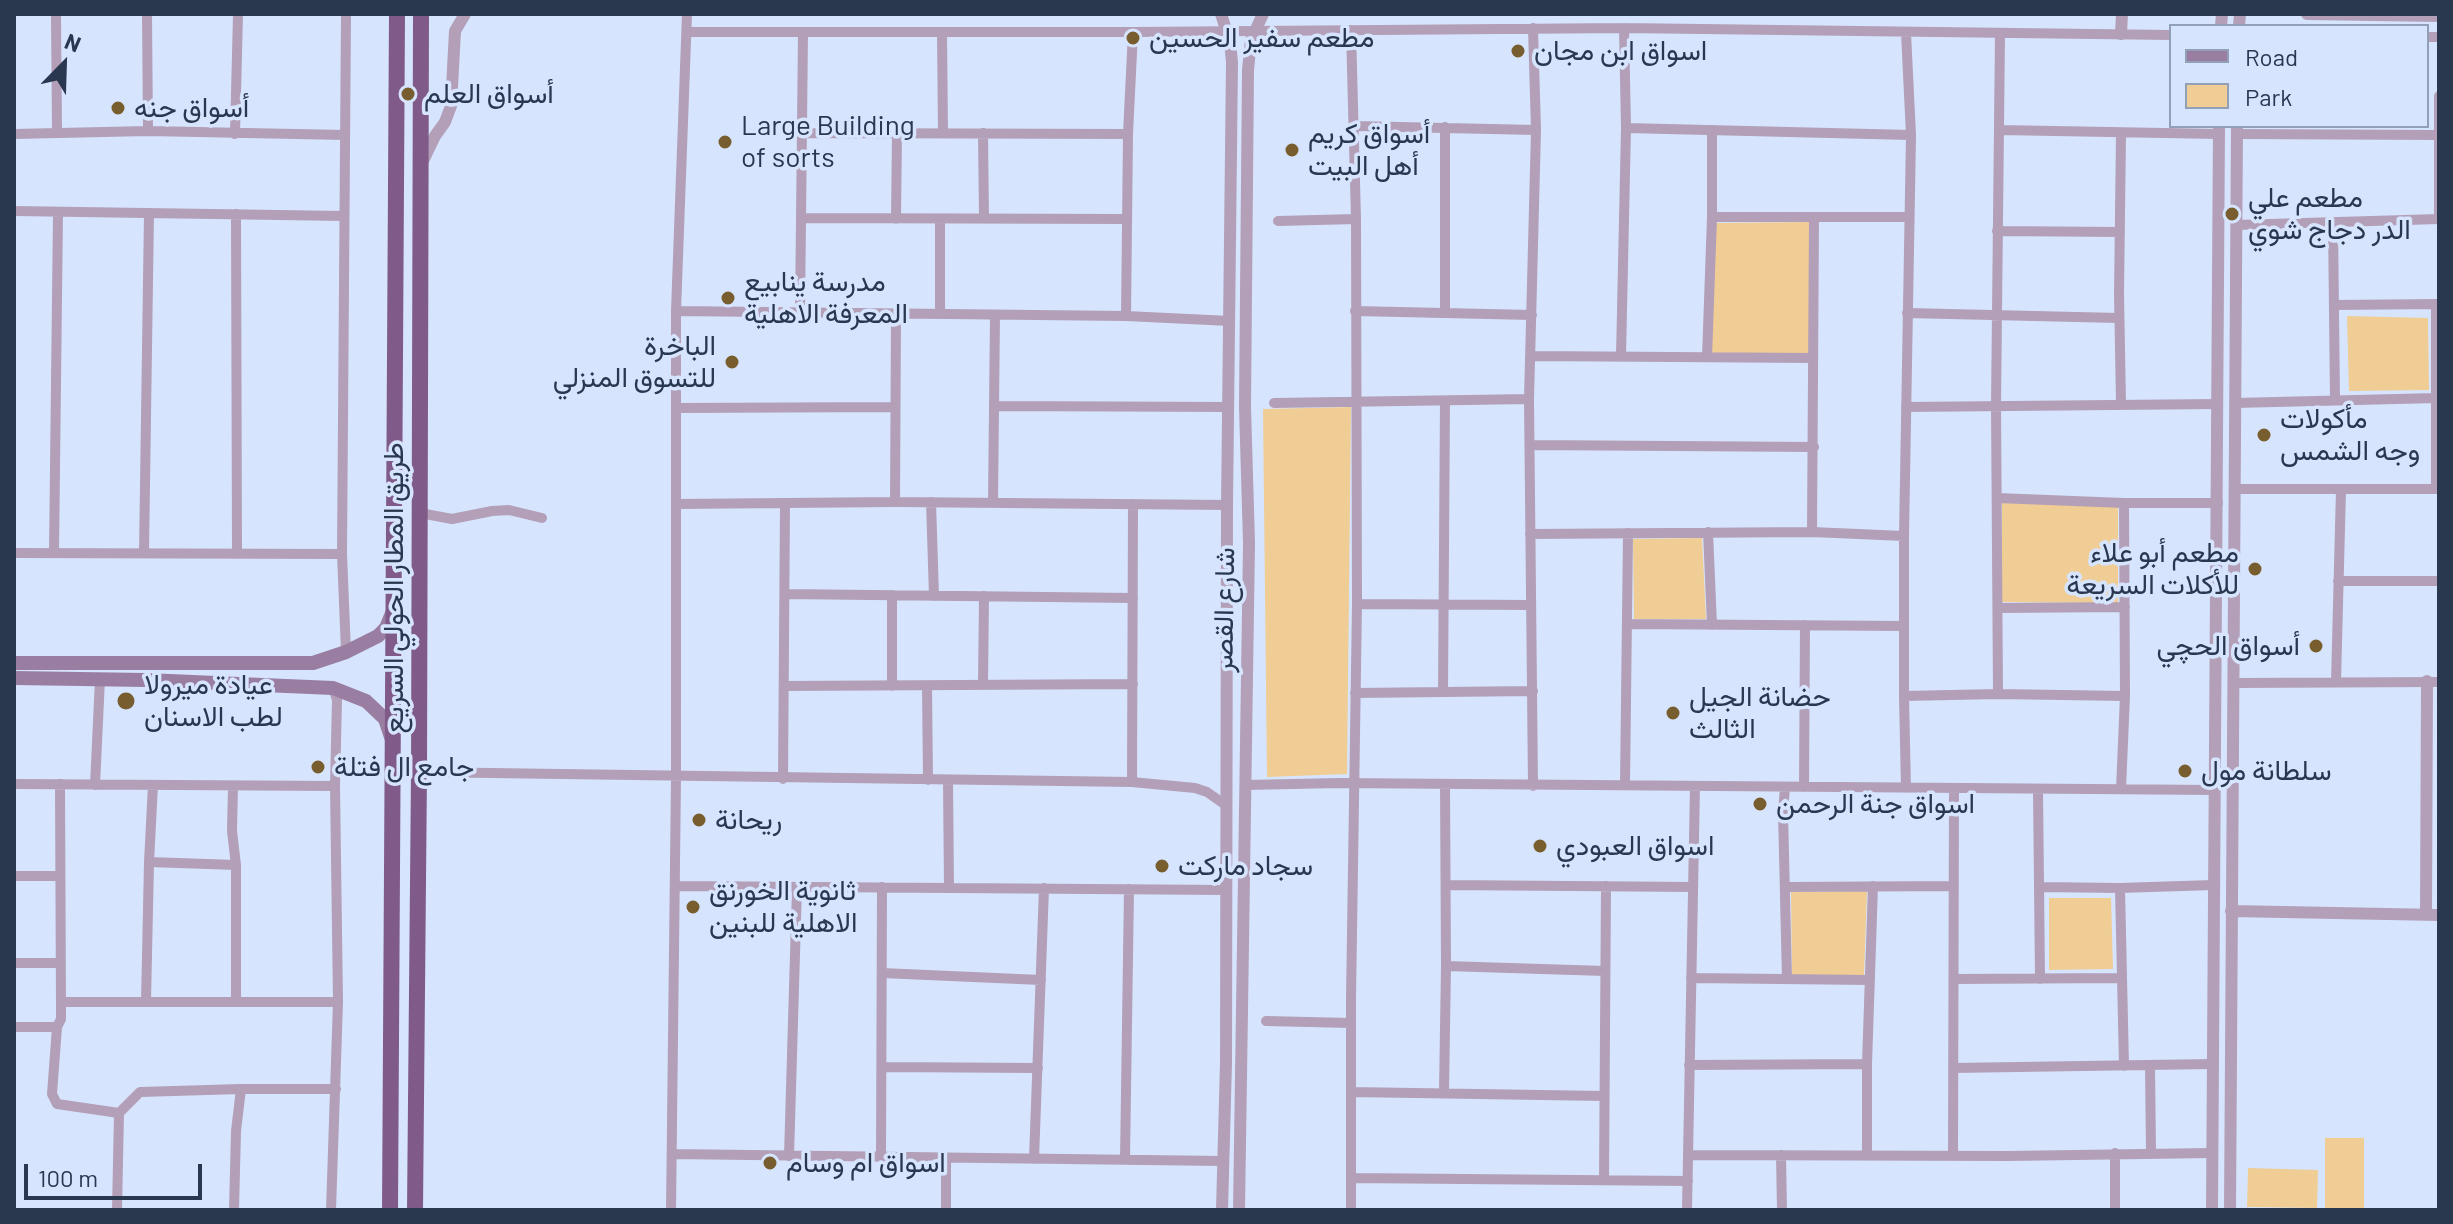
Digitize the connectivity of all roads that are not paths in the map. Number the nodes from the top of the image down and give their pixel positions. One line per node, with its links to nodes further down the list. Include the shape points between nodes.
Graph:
1 (56, 14): 40 (street)
2 (147, 14): 39 (street)
3 (238, 14): 47 (street)
4 (346, 14): 49 (street)
5 (397, 14): 146 (highway, طريق المطار الحولي السريع)
6 (421, 14): 52 (highway, طريق المطار الحولي السريع)
7 (465, 14): 52 (street, via 455,31 451,106 427,150)
8 (687, 14): 21 (street)
9 (1221, 14): 25 (street)
10 (1263, 14): 19 (street, شارع القصر)
11 (2122, 14): 28 (street)
12 (2307, 14): 13 (street)
13 (2321, 14): 14 (street)
14 (2357, 14): 15 (street)
15 (2403, 15): 16 (street)
16 (2439, 16)
17 (1533, 28): 18 (street); 20 (street); 34 (street)
18 (1624, 28): 26 (street); 33 (street)
19 (1255, 30): 20 (street); 25 (street); 127 (street, شارع القصر, via 1248,61 1247,115)
20 (1351, 30): 31 (street)
21 (687, 32): 22 (street); 75 (street)
22 (803, 32): 23 (street); 41 (street)
23 (942, 32): 24 (street); 43 (street)
24 (1133, 32): 25 (street); 48 (street)
25 (1228, 32): 87 (street)
26 (1906, 33): 27 (street); 50 (street)
27 (2000, 33): 28 (street); 36 (street)
28 (2121, 34): 29 (street)
29 (2169, 35)
30 (2439, 96): 51 (street)
31 (1354, 126): 32 (street); 66 (street)
32 (1445, 127): 34 (street); 77 (street)
33 (1626, 128): 35 (street); 89 (street)
34 (1536, 130): 83 (street)
35 (1712, 130): 50 (street); 58 (street)
36 (2000, 130): 45 (street); 71 (street)
37 (2219, 130): 45 (street); 100 (street)
38 (2237, 130): 51 (street); 70 (street)
39 (148, 131): 40 (street); 47 (street)
40 (57, 132): 46 (street)
41 (802, 133): 42 (street); 60 (street)
42 (897, 133): 43 (street); 62 (street)
43 (943, 133): 44 (street)
44 (983, 133): 48 (street); 64 (street)
45 (2121, 133): 72 (street)
46 (14, 134)
47 (235, 134): 49 (street)
48 (1128, 134): 65 (street)
49 (345, 135): 57 (street)
50 (1911, 135): 59 (street)
51 (2439, 135): 67 (street)
52 (420, 180): 122 (highway, طريق المطار الحولي السريع)
53 (14, 211): 54 (street)
54 (58, 213): 55 (street); 132 (street)
55 (149, 213): 56 (street); 133 (street)
56 (236, 214): 57 (street); 134 (street)
57 (344, 216): 135 (street)
58 (1712, 217): 61 (street); 90 (street)
59 (1908, 217): 61 (street); 79 (street)
60 (801, 218): 62 (street); 78 (street)
61 (1814, 218): 91 (street)
62 (896, 219): 63 (street)
63 (940, 219): 64 (street); 81 (street)
64 (984, 219): 65 (street)
65 (1127, 219): 84 (street)
66 (1356, 219): 68 (street); 76 (street)
67 (2439, 219): 69 (street)
68 (1278, 221)
69 (2333, 223): 70 (street); 74 (street)
70 (2236, 225): 99 (street)
71 (1997, 231): 72 (street); 85 (street)
72 (2120, 232): 86 (street)
73 (2438, 304): 74 (street); 92 (street)
74 (2334, 305): 94 (street)
75 (676, 311): 78 (street); 106 (street)
76 (1355, 311): 77 (street); 96 (street)
77 (1445, 312): 83 (street)
78 (800, 313): 80 (street)
79 (1907, 313): 85 (street); 105 (street)
80 (896, 314): 81 (street); 103 (street)
81 (940, 314): 82 (street)
82 (995, 315): 84 (street); 102 (street)
83 (1532, 315): 88 (street)
84 (1126, 316): 87 (street)
85 (1997, 317): 86 (street); 101 (street)
86 (2119, 318): 98 (street)
87 (1230, 321): 104 (street)
88 (1531, 356): 89 (street); 93 (street)
89 (1621, 356): 90 (street)
90 (1707, 357): 91 (street)
91 (1813, 358): 108 (street)
92 (2437, 398): 94 (street); 111 (street)
93 (1529, 399): 95 (street); 107 (street)
94 (2335, 400): 99 (street)
95 (1445, 401): 96 (street); 147 (street)
96 (1356, 402): 97 (street); 145 (street)
97 (1274, 403)
98 (2121, 403): 100 (street); 101 (street)
99 (2235, 403): 109 (street)
100 (2218, 404): 117 (street)
101 (1996, 405): 105 (street); 112 (street)
102 (995, 406): 104 (street); 115 (street)
103 (894, 407): 106 (street); 113 (street)
104 (1228, 407): 121 (street)
105 (1906, 407): 130 (street)
106 (676, 408): 118 (street)
107 (1530, 445): 108 (street); 129 (street)
108 (1814, 447): 126 (street)
109 (2235, 489): 110 (street); 154 (street)
110 (2341, 489): 111 (street); 138 (street)
111 (2438, 489)
112 (1997, 498): 116 (street); 150 (street)
113 (895, 502): 114 (street); 119 (street)
114 (931, 502): 115 (street); 142 (street)
115 (993, 502): 120 (street)
116 (2124, 503): 117 (street); 149 (street)
117 (2218, 503): 156 (street)
118 (676, 504): 119 (street); 182 (street)
119 (785, 504): 140 (street)
120 (1133, 504): 121 (street); 144 (street)
121 (1227, 505): 124 (street)
122 (420, 513): 123 (street, via 452,519 509,510); 181 (highway, طريق المطار الحولي السريع)
123 (542, 518)
124 (1227, 531): 127 (street, via 1237,536); 136 (street)
125 (1708, 532): 126 (street); 128 (street); 152 (street)
126 (1812, 532): 130 (street)
127 (1248, 533): 137 (street, شارع القصر)
128 (1628, 533): 129 (street); 151 (street)
129 (1530, 534): 148 (street)
130 (1904, 536): 155 (street)
131 (14, 553): 132 (street)
132 (54, 553): 133 (street)
133 (144, 553): 134 (street)
134 (237, 554): 135 (street)
135 (342, 554): 157 (street)
136 (1227, 556): 137 (street, via 1238,552); 206 (street)
137 (1248, 558): 193 (street, شارع القصر)
138 (2338, 581): 139 (street); 165 (street)
139 (2439, 581)
140 (785, 594): 141 (street); 170 (street)
141 (892, 595): 142 (street); 171 (street)
142 (934, 596): 143 (street)
143 (984, 596): 144 (street); 169 (street)
144 (1133, 598): 168 (street)
145 (1357, 604): 147 (street); 176 (street)
146 (395, 605): 157 (main road, via 378,636); 180 (highway, طريق المطار الحولي السريع)
147 (1444, 605): 148 (street); 175 (street)
148 (1531, 605): 174 (street)
149 (2125, 607): 150 (street); 179 (street)
150 (1998, 608): 177 (street)
151 (1627, 624): 152 (street); 194 (street)
152 (1712, 625): 153 (street)
153 (1805, 625): 155 (street); 200 (street)
154 (2234, 625): 156 (street); 158 (street)
155 (1904, 626): 178 (street)
156 (2217, 626): 159 (street)
157 (346, 652): 161 (main road, via 313,663)
158 (2234, 656): 159 (street); 167 (street)
159 (2217, 657): 205 (street)
160 (14, 663): 161 (main road)
161 (128, 663): 164 (main road, via 131,672)
162 (14, 678): 163 (main road)
163 (100, 679): 164 (main road); 191 (street)
164 (126, 679): 173 (main road)
165 (2336, 682): 166 (street); 167 (street)
166 (2433, 682): 228 (street)
167 (2234, 683): 227 (street)
168 (1133, 684): 169 (street); 186 (street)
169 (983, 685): 172 (street)
170 (784, 686): 171 (street); 183 (street)
171 (892, 686): 172 (street)
172 (927, 686): 184 (street)
173 (333, 688): 180 (main road, via 366,701 385,719); 196 (street)
174 (1533, 691): 175 (street); 197 (street)
175 (1443, 692): 176 (street)
176 (1355, 693): 187 (street)
177 (1998, 694): 178 (street); 179 (street)
178 (1904, 696): 201 (street)
179 (2125, 696): 204 (street)
180 (393, 745): 287 (highway, طريق المطار الحولي السريع)
181 (419, 772): 182 (street); 288 (highway, طريق المطار الحولي السريع)
182 (676, 777): 183 (street); 213 (street)
183 (783, 779): 184 (street)
184 (928, 780): 185 (street)
185 (948, 780): 186 (street); 222 (street)
186 (1132, 782): 206 (street, via 1195,788)
187 (1354, 783): 190 (street); 193 (street); 246 (street)
188 (14, 784): 189 (street)
189 (60, 784): 191 (street); 210 (street)
190 (1445, 784): 197 (street); 211 (street)
191 (95, 785): 192 (street)
192 (153, 785): 195 (street); 207 (street)
193 (1246, 785): 249 (street, شارع القصر)
194 (1625, 785): 197 (street); 198 (street)
195 (233, 786): 196 (street); 208 (street)
196 (335, 786): 244 (street)
197 (1533, 786)
198 (1695, 786): 199 (street); 219 (street)
199 (1785, 787): 200 (street); 220 (street)
200 (1804, 787): 201 (street)
201 (1906, 788): 202 (street)
202 (1954, 788): 203 (street); 216 (street)
203 (2038, 789): 204 (street); 221 (street)
204 (2121, 789): 205 (street)
205 (2215, 790): 212 (street)
206 (1227, 806): 226 (street)
207 (149, 862): 208 (street); 243 (street)
208 (236, 865): 241 (street)
209 (14, 876): 210 (street)
210 (59, 876): 230 (street)
211 (1446, 885): 214 (street); 231 (street)
212 (2213, 885): 224 (street); 252 (street)
213 (675, 886): 217 (street); 270 (street)
214 (1606, 886): 219 (street); 232 (street)
215 (1873, 886): 216 (street); 220 (street); 240 (street)
216 (1954, 886): 237 (street)
217 (797, 887): 218 (street); 275 (street)
218 (882, 887): 222 (street); 233 (street)
219 (1693, 887): 234 (street)
220 (1786, 887): 236 (street)
221 (2039, 887): 224 (street); 238 (street)
222 (949, 888): 223 (street)
223 (1044, 888): 225 (street); 239 (street)
224 (2120, 888): 235 (street)
225 (1129, 889): 226 (street); 279 (street)
226 (1227, 890): 250 (street)
227 (2231, 911): 228 (street); 298 (street)
228 (2433, 914)
229 (14, 963): 230 (street)
230 (61, 963): 242 (street)
231 (1446, 966): 232 (street); 262 (street)
232 (1605, 971): 263 (street)
233 (882, 973): 239 (street); 256 (street)
234 (1691, 978): 236 (street); 253 (street)
235 (2122, 978): 238 (street); 254 (street)
236 (1787, 979): 240 (street)
237 (1954, 979): 238 (street); 258 (street)
238 (2040, 979)
239 (1041, 980): 257 (street)
240 (1870, 980): 251 (street)
241 (236, 1001): 243 (street); 244 (street)
242 (61, 1002): 243 (street); 248 (street)
243 (146, 1002)
244 (338, 1002): 260 (street)
245 (1266, 1021): 246 (street)
246 (1351, 1023): 261 (street)
247 (14, 1027): 248 (street)
248 (57, 1027): 266 (street, via 52,1094 57,1104)
249 (1241, 1062): 250 (street, via 1232,1067); 265 (street, شارع القصر)
250 (1226, 1063): 264 (street)
251 (1867, 1064): 253 (street); 273 (street)
252 (2212, 1064): 255 (street); 269 (street)
253 (1689, 1065): 271 (street)
254 (2124, 1066): 255 (street); 258 (street)
255 (2150, 1066): 267 (street)
256 (882, 1067): 257 (street); 276 (street)
257 (1038, 1068): 278 (street)
258 (1953, 1068): 274 (street)
259 (241, 1089): 260 (street); 266 (street, via 140,1092); 285 (street)
260 (336, 1089): 286 (street)
261 (1351, 1092): 262 (street); 281 (street)
262 (1444, 1092): 263 (street)
263 (1604, 1096): 282 (street)
264 (1225, 1111): 265 (street); 280 (street)
265 (1240, 1111): 292 (street, شارع القصر)
266 (119, 1113): 284 (street)
267 (2151, 1152): 268 (street); 269 (street)
268 (2115, 1153): 274 (street); 296 (street)
269 (2211, 1153): 297 (street)
270 (672, 1154): 275 (street); 289 (street)
271 (1688, 1155): 272 (street); 283 (street)
272 (1781, 1155): 273 (street); 295 (street)
273 (1867, 1155): 274 (street)
274 (1953, 1155)
275 (789, 1156): 276 (street)
276 (881, 1157): 277 (street)
277 (946, 1158): 278 (street); 290 (street)
278 (1034, 1159): 279 (street)
279 (1125, 1160): 280 (street)
280 (1222, 1161): 291 (street)
281 (1352, 1178): 282 (street); 293 (street)
282 (1604, 1180): 283 (street)
283 (1688, 1181): 294 (street)
284 (117, 1210)
285 (234, 1210)
286 (331, 1210)
287 (390, 1210)
288 (415, 1210)
289 (671, 1210)
290 (946, 1210)
291 (1222, 1210)
292 (1239, 1210)
293 (1351, 1210)
294 (1687, 1210)
295 (1782, 1210)
296 (2115, 1210)
297 (2212, 1210)
298 (2230, 1210)

